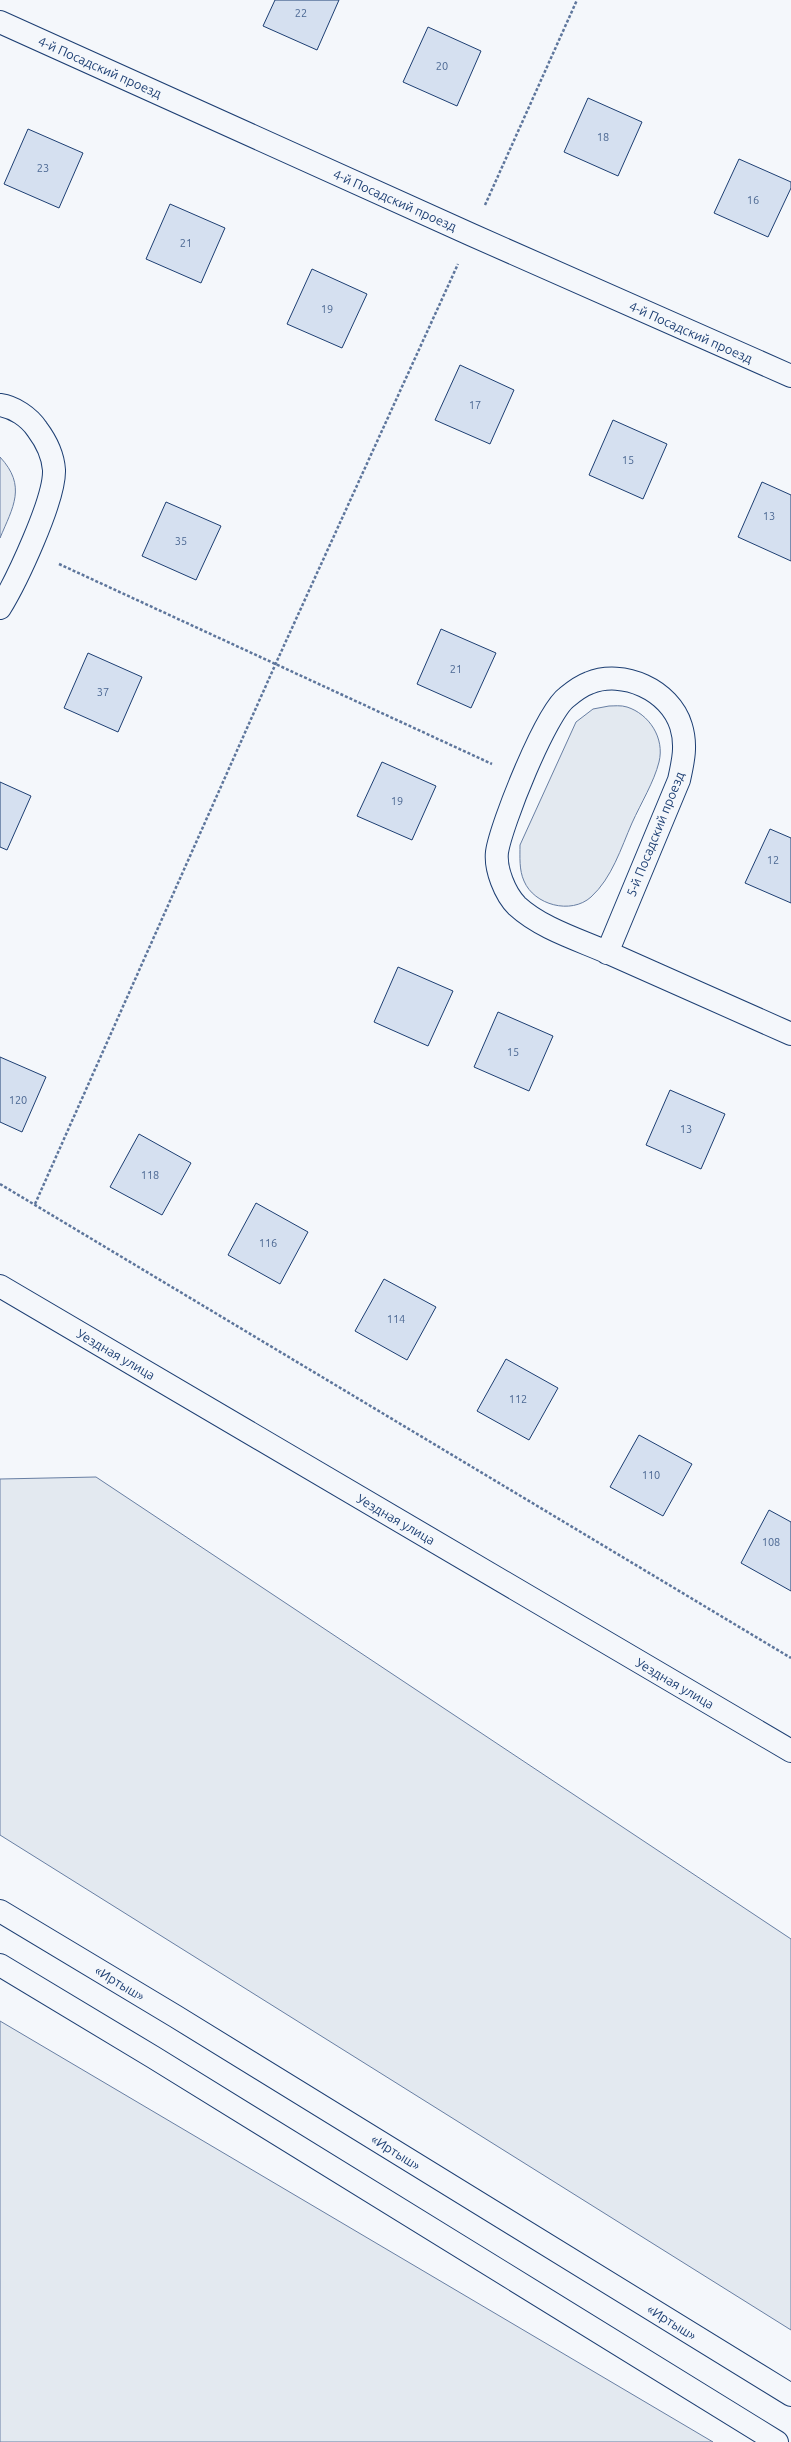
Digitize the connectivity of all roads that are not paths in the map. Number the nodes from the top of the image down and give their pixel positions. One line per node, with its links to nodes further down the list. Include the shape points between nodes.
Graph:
1 (0, 22): 2 (main road, 4-й Посадский проезд)
2 (791, 376)
3 (0, 405): 4 (main road, via 7,406 31,420 47,443 54,470 49,498 13,588)
4 (0, 608)
5 (607, 953): 5 (main road, 5-й Посадский проезд, via 679,780 685,752 681,725 666,701 644,685 617,679 589,683 565,698 549,720 504,826 497,854 501,881 516,905 538,922); 6 (main road, 5-й Посадский проезд)
6 (791, 1034)
7 (0, 1286): 8 (main road, Уездная улица)
8 (791, 1751)
9 (0, 1911): 11 (main road, «Иртыш»)
10 (0, 1964): 12 (main road)
11 (791, 2395)
12 (777, 2442)

